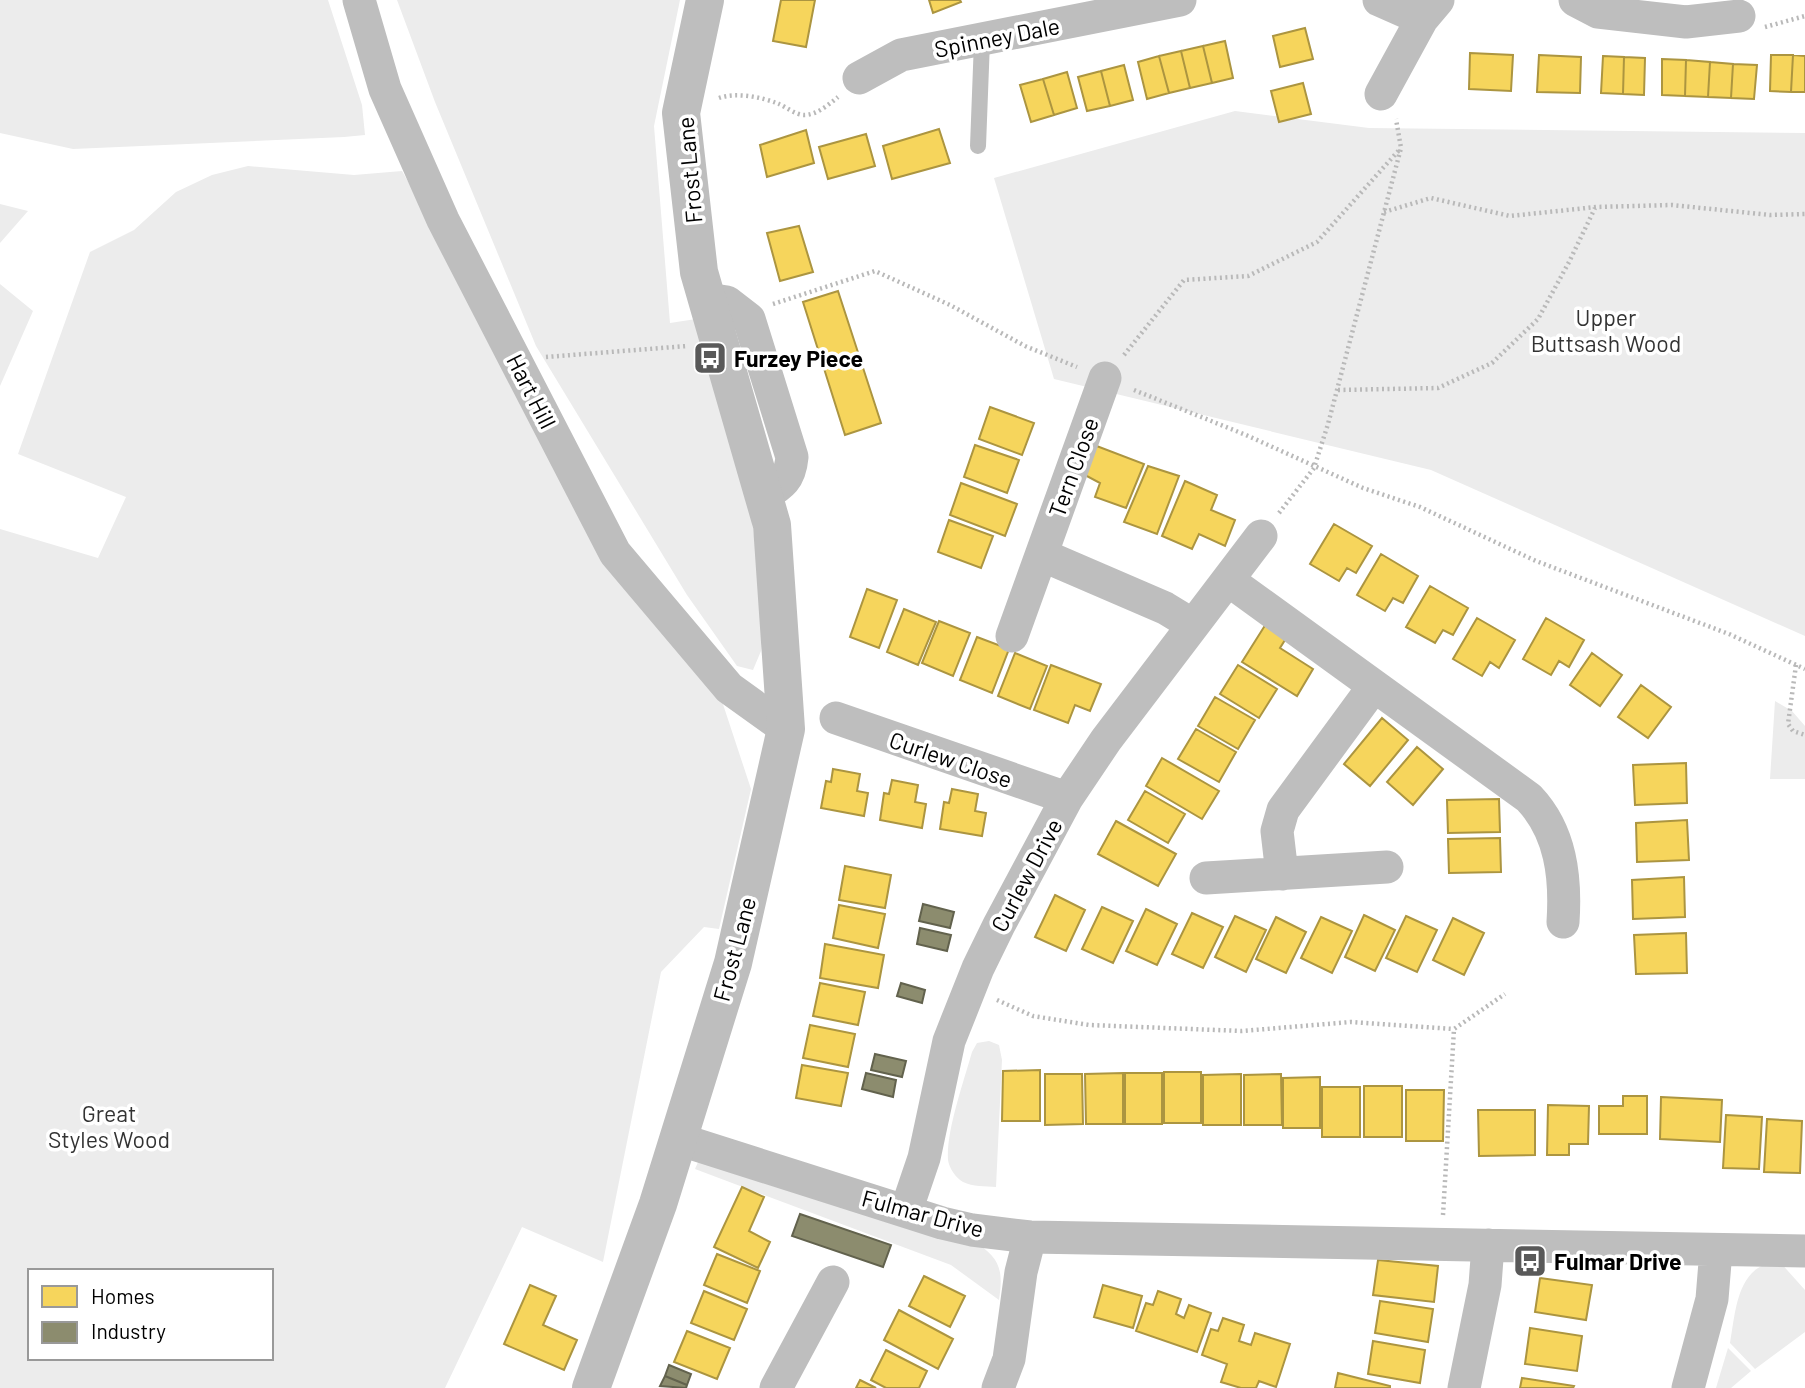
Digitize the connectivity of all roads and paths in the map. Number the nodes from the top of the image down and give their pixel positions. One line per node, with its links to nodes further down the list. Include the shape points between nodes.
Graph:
1 (359, 0): 19 (street, Hart Hill, via 385,89 443,220)
2 (705, 0): 11 (street, Frost Lane)
3 (1180, 0): 8 (street, Spinney Dale)
4 (1379, 0): 6 (street)
5 (1575, 0): 7 (street, via 1598,12 1686,22)
6 (1430, 10): 10 (street)
7 (1739, 16)
8 (982, 41): 9 (street, Spinney Dale, via 901,55); 12 (lane)
9 (859, 78): 11 (path, via 820,110 803,115 777,103 727,95)
10 (1381, 94)
11 (681, 113): 16 (street, Frost Lane, via 699,272)
12 (978, 146)
13 (1595, 207): 14 (path, via 1510,216 1431,198); 15 (path, via 1672,205); 21 (path, via 1538,319 1492,363 1438,388)
14 (1384, 212): 20 (path, via 1401,148 1317,242 1248,276 1184,280); 21 (path)
15 (1805, 214)
16 (707, 299): 17 (street, via 727,302); 18 (street, Frost Lane)
17 (743, 313): 20 (path, via 875,271 1025,346); 23 (street, via 792,457 791,470 781,485)
18 (720, 343): 19 (path); 23 (street, Frost Lane)
19 (515, 360): 33 (street, Hart Hill, via 615,554 729,688)
20 (1105, 378): 22 (path); 25 (street, Tern Close)
21 (1338, 390): 22 (path)
22 (1314, 467): 24 (path); 29 (path)
23 (764, 496): 33 (street, Frost Lane, via 772,525)
24 (1261, 536): 26 (street, Curlew Drive)
25 (1042, 555): 27 (street, via 1165,608); 28 (street, Tern Close)
26 (1228, 580): 27 (street, Curlew Drive); 31 (street)
27 (1193, 625): 35 (street, Curlew Drive)
28 (1012, 636)
29 (1796, 665): 30 (path); 34 (path, via 1788,724 1793,732)
30 (1805, 669)
31 (1374, 686): 37 (street, via 1283,810 1277,831); 39 (street, via 1539,809 1562,867)
32 (835, 718): 35 (street, Curlew Close)
33 (786, 729): 43 (street, Frost Lane, via 733,963)
34 (1805, 735)
35 (1067, 798): 40 (street, Curlew Drive)
36 (1387, 867): 37 (street)
37 (1282, 874): 38 (street)
38 (1206, 878)
39 (1563, 922)
40 (971, 985): 42 (path, via 1033,1016 1089,1025 1242,1031 1351,1022); 44 (street, Curlew Drive, via 949,1041 924,1158)
41 (1505, 994): 42 (path)
42 (1454, 1028): 46 (path)
43 (678, 1139): 44 (street, Fulmar Drive); 52 (street, Frost Lane)
44 (906, 1211): 45 (street, Fulmar Drive, via 972,1230)
45 (1030, 1237): 46 (street, Fulmar Drive); 51 (street, via 1021,1272)
46 (1441, 1244): 47 (street, Fulmar Drive)
47 (1488, 1245): 48 (street, Fulmar Drive); 54 (street, via 1485,1285)
48 (1716, 1250): 49 (street, Fulmar Drive); 55 (street, via 1712,1299)
49 (1805, 1251)
50 (833, 1282): 53 (street)
51 (1009, 1384)
52 (591, 1388)
53 (776, 1388)
54 (1464, 1388)
55 (1688, 1388)

